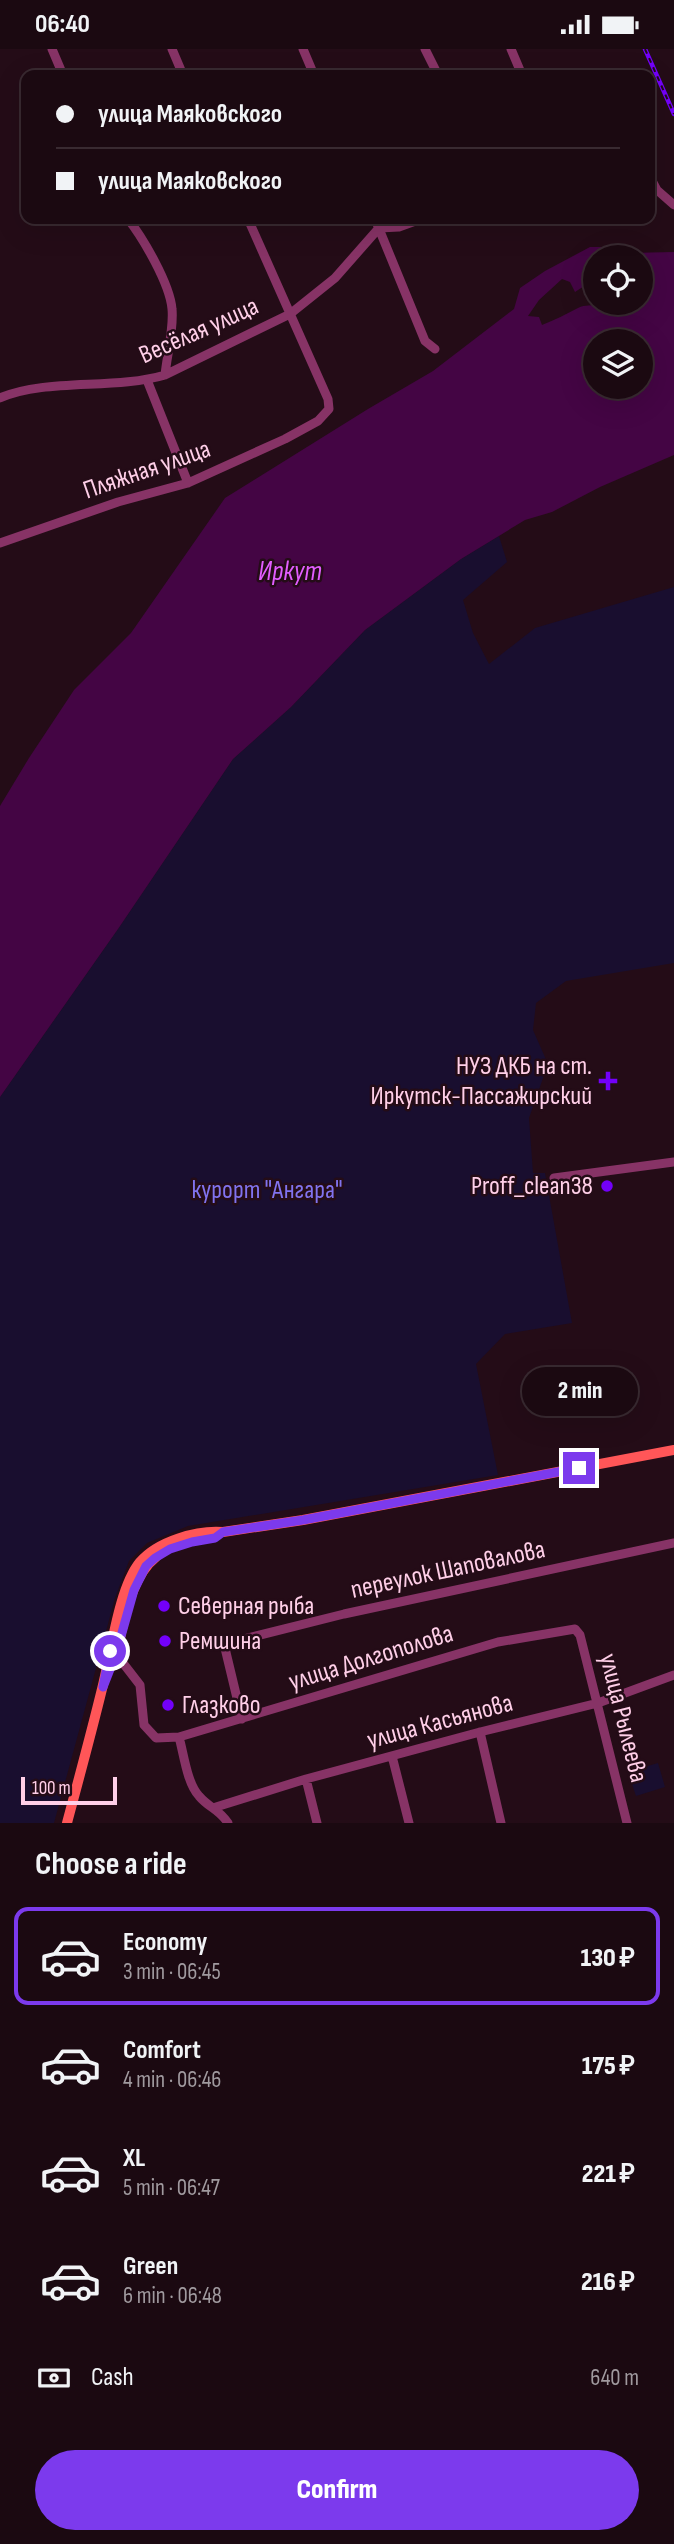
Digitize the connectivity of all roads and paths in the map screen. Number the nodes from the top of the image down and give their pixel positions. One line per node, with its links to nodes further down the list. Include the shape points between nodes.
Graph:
1 (52, 49): 6 (street)
2 (172, 49): 7 (street)
3 (303, 49): 8 (street)
4 (425, 49): 9 (street)
5 (511, 49): 10 (street)
6 (61, 70)
7 (181, 70)
8 (312, 70)
9 (436, 70)
10 (520, 70)
11 (655, 186): 12 (street)
12 (674, 205)
13 (132, 224): 21 (street, via 167,289 172,309)
14 (250, 224): 19 (street)
15 (376, 224): 19 (street, Весёлая улица, via 335,278)
16 (377, 224): 20 (street, via 425,341)
17 (382, 224): 18 (street)
18 (407, 224)
19 (290, 314): 21 (street, Весёлая улица); 24 (street, Пляжная улица, via 329,409 318,421)
20 (435, 349)
21 (165, 375): 22 (street, Весёлая улица)
22 (147, 380): 23 (street, Весёлая улица, via 41,389); 24 (street)
23 (0, 398)
24 (188, 483): 25 (street, Пляжная улица)
25 (0, 543)
26 (674, 1162): 27 (street)
27 (554, 1178)
28 (674, 1450): 29 (main road)
29 (223, 1532): 32 (main road, via 170,1549 150,1562 134,1590); 34 (main road, via 181,1538 140,1562 118,1616)
30 (674, 1542): 36 (street, переулок Шаповалова, via 224,1644)
31 (572, 1629): 35 (street, улица Рылеева, via 580,1635); 36 (street, улица Долгополова, via 498,1641)
32 (116, 1654): 34 (main road); 38 (street, via 140,1685 144,1725 156,1738)
33 (674, 1675): 35 (street, улица Касьянова)
34 (103, 1687): 42 (main road)
35 (598, 1703): 37 (street, улица Касьянова); 47 (street, улица Рылеева)
36 (242, 1719): 38 (street, улица Долгополова)
37 (480, 1732): 39 (street, улица Касьянова); 46 (street)
38 (179, 1737): 41 (street, via 197,1794)
39 (392, 1756): 40 (street, улица Касьянова); 45 (street)
40 (306, 1779): 41 (street, улица Касьянова); 44 (street)
41 (216, 1807): 43 (street)
42 (67, 1823)
43 (228, 1823)
44 (317, 1823)
45 (409, 1823)
46 (501, 1823)
47 (627, 1823)

